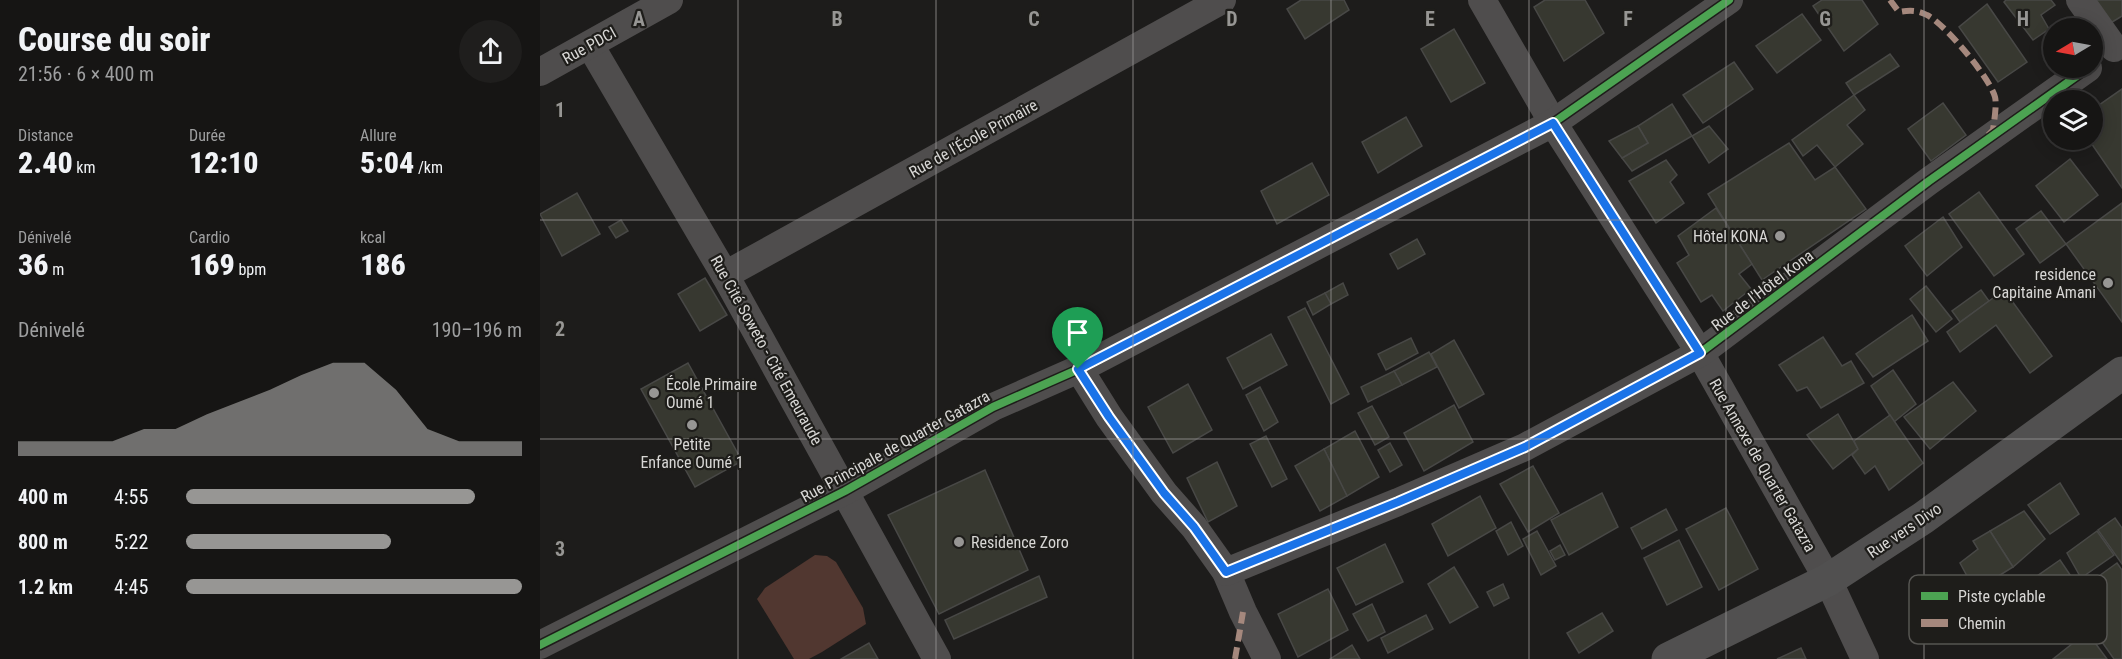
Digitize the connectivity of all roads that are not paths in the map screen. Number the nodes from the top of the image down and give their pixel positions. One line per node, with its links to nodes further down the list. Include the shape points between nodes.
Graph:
1 (669, 0): 6 (street, Rue PDCI)
2 (1222, 0): 11 (street, Rue de l'École Primaire)
3 (1482, 0): 10 (street, Rue Annexe de Quarter Gatazra)
4 (1729, 0): 10 (street, Rue Principale de Quarter Gatazra)
5 (2080, 0): 7 (street)
6 (590, 45): 8 (street, Rue PDCI); 11 (street, Rue Cité Soweto - Cité Emeuraude)
7 (2109, 51)
8 (540, 72)
9 (2074, 78): 12 (street, Rue de l'Hôtel Kona)
10 (1553, 123): 12 (street, Rue Annexe de Quarter Gatazra); 13 (street, Rue Principale de Quarter Gatazra)
11 (725, 275): 15 (street, Rue Cité Soweto - Cité Emeuraude)
12 (1700, 353): 16 (street, Rue de l'Hôtel Kona, via 1525,447); 17 (street, Rue Annexe de Quarter Gatazra)
13 (1078, 369): 15 (street, Rue Principale de Quarter Gatazra, via 993,407); 16 (street, via 1164,493)
14 (2122, 373): 17 (main road, Rue vers Divo, via 1923,518)
15 (845, 491): 18 (street, Rue Principale de Quarter Gatazra); 19 (street, Rue Cité Soweto - Cité Emeuraude)
16 (1226, 572): 20 (street)
17 (1828, 580): 21 (main road, Rue vers Divo); 22 (street, Rue Annexe de Quarter Gatazra)
18 (540, 645)
19 (937, 659)
20 (1267, 659)
21 (1668, 659)
22 (1865, 659)

